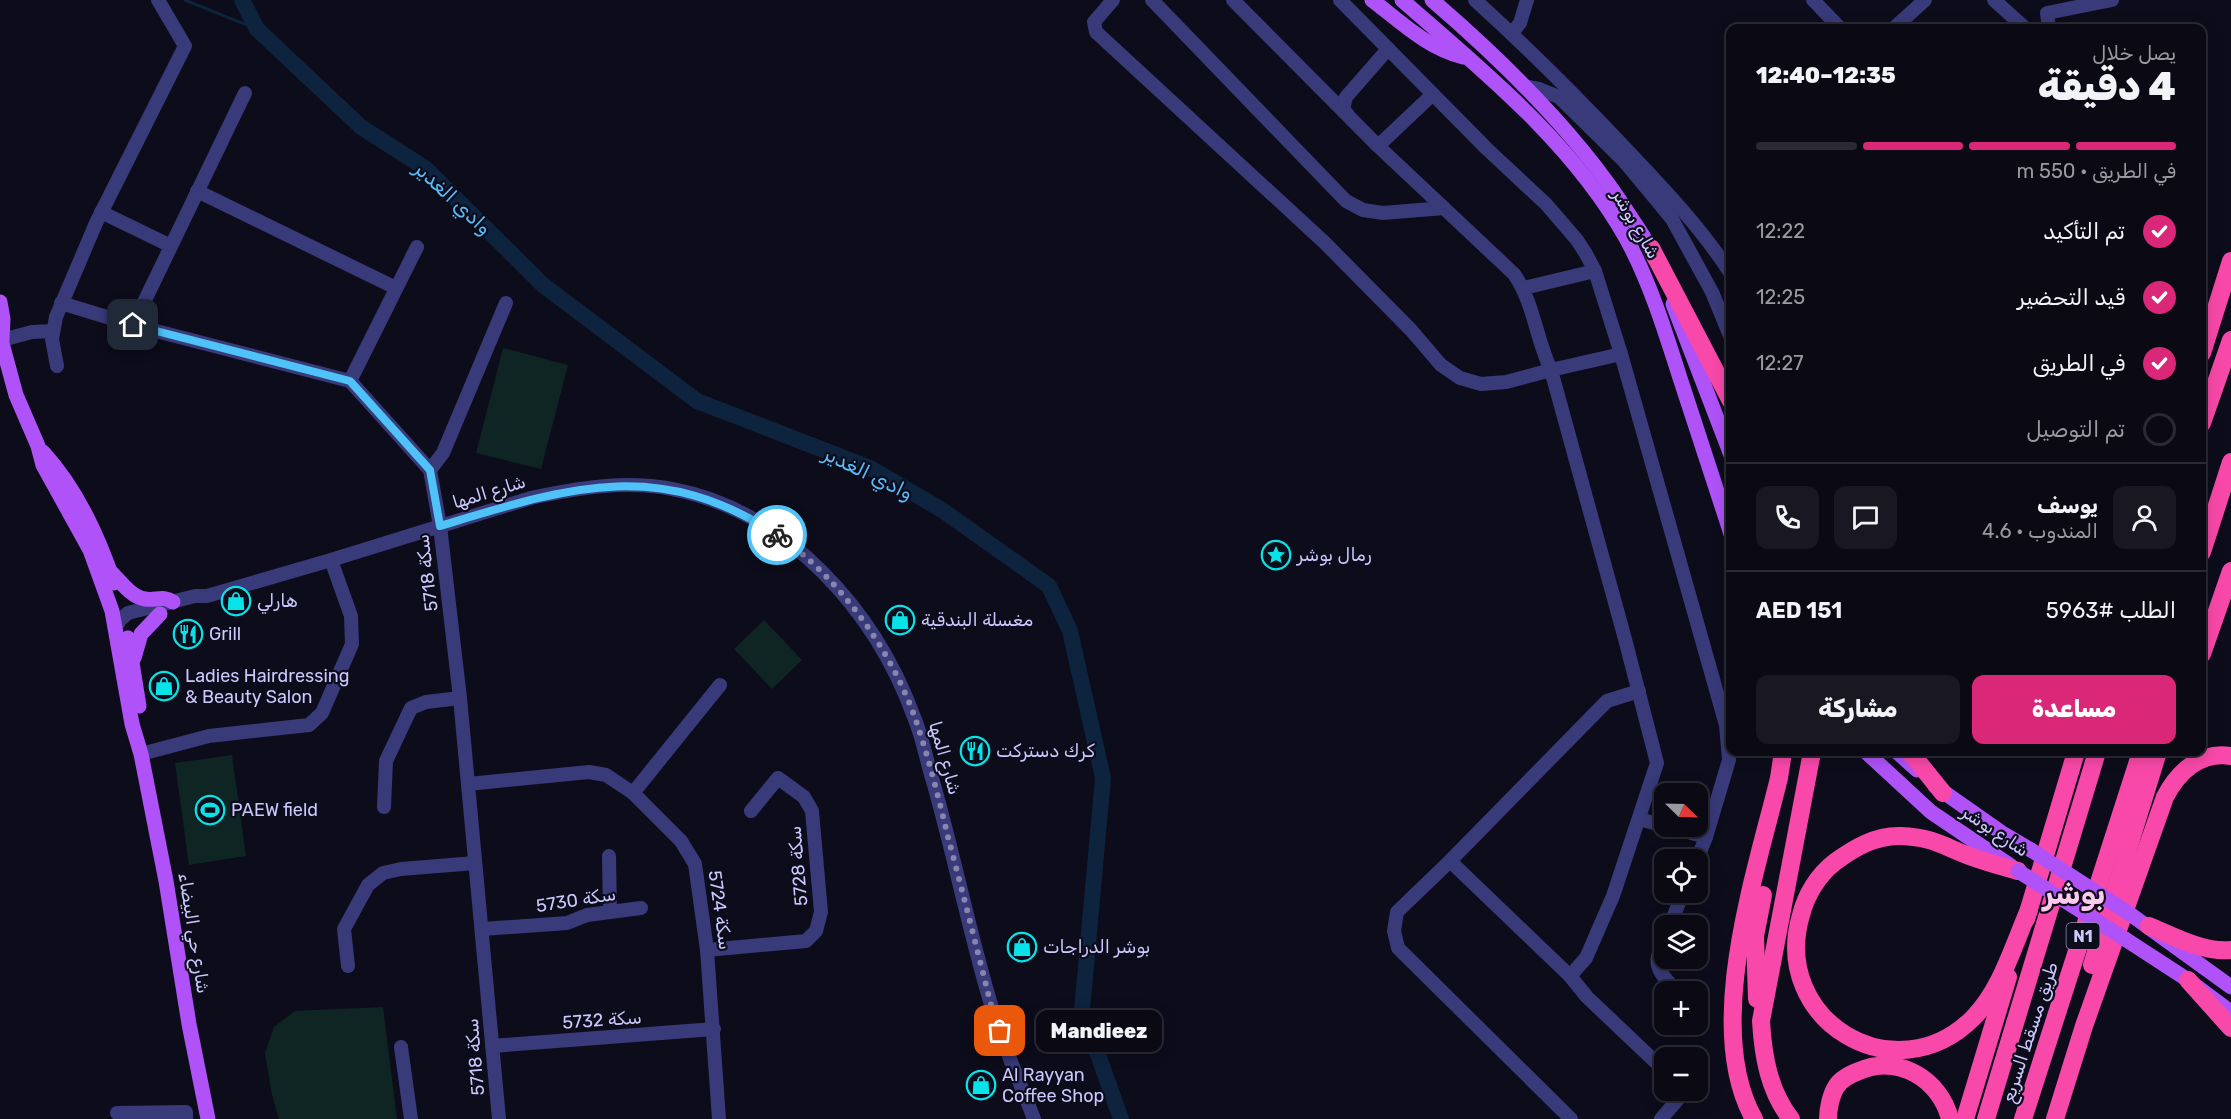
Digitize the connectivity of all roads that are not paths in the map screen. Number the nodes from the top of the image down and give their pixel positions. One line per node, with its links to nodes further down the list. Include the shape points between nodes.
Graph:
1 (158, 0): 30 (street, via 185,46)
2 (1113, 0): 52 (street, via 1094,22 1096,32 1324,243 1441,364 1460,378 1481,384)
3 (1152, 0): 29 (street, via 1346,201 1363,210 1383,213)
4 (1233, 0): 26 (street)
5 (1340, 0): 21 (street)
6 (1372, 0): 22 (main road, via 1428,43)
7 (1402, 0): 22 (main road, شارع بوشر)
8 (1432, 0): 23 (main road, شارع بوشر)
9 (1475, 0): 20 (street)
10 (1527, 0): 20 (street, via 1520,23)
11 (1814, 0): 16 (street)
12 (1925, 0): 17 (street)
13 (1994, 0): 18 (street)
14 (2112, 0): 15 (street)
15 (2045, 7): 19 (street)
16 (1836, 24)
17 (1898, 24)
18 (2021, 24)
19 (2048, 24)
20 (1512, 33): 35 (street, via 1681,207)
21 (1388, 48): 25 (street); 26 (street, via 1346,97 1343,108)
22 (1469, 58): 60 (main road, شارع بوشر, via 1560,147 1626,238 1654,303)
23 (1523, 86): 33 (main road, شارع بوشر, via 1614,189); 44 (street, via 1539,88 1558,98 1624,161 1672,219)
24 (244, 93): 28 (street)
25 (1433, 94): 27 (street); 36 (street, via 1561,220)
26 (1349, 117): 27 (street)
27 (1378, 146): 29 (street)
28 (197, 191): 31 (street); 37 (street)
29 (1444, 208): 38 (street)
30 (101, 212): 31 (street); 40 (street)
31 (171, 246): 43 (street)
32 (417, 247): 37 (street)
33 (1651, 248): 54 (highway); 56 (main road, شارع بوشر)
34 (2231, 261): 42 (highway)
35 (1726, 267)
36 (1595, 271): 38 (street); 50 (street)
37 (396, 288): 53 (street)
38 (1524, 288): 52 (street)
39 (0, 302): 47 (main road)
40 (62, 303): 43 (street); 45 (street)
41 (507, 303): 59 (street, via 443,453)
42 (2211, 322): 46 (highway); 48 (highway)
43 (133, 325): 53 (street)
44 (1726, 326)
45 (52, 331): 47 (street); 51 (street)
46 (2206, 335)
47 (1, 338): 57 (main road, via 16,394)
48 (2206, 339)
49 (2231, 340): 55 (highway)
50 (1621, 354): 52 (street); 77 (street)
51 (57, 366)
52 (1551, 370): 75 (street)
53 (350, 381): 59 (street)
54 (1726, 391)
55 (2206, 412)
56 (1726, 442)
57 (38, 446): 65 (main road, via 74,492); 69 (main road)
58 (2231, 462): 62 (highway)
59 (430, 470): 61 (street, سكة 5718)
60 (1726, 519)
61 (440, 526): 63 (street, شارع المها); 76 (street, سكة 5718); 136 (street, شارع المها, via 564,491 616,485 670,489 723,504 745,515 819,568 878,644 915,717 992,1009)
62 (2206, 540)
63 (331, 560): 66 (street, شارع المها); 78 (street, via 351,616 351,644 322,713 309,725 209,736)
64 (2231, 571): 70 (highway)
65 (111, 572): 67 (main road, via 138,597); 69 (main road)
66 (207, 596): 67 (street, شارع المها); 68 (street, شارع المها)
67 (173, 602): 69 (street, شارع المها, via 128,613)
68 (160, 614): 69 (street, شارع المها, via 132,622); 73 (main road, via 141,634)
69 (119, 619): 73 (main road); 78 (main road, via 132,724)
70 (2213, 622): 71 (highway); 72 (highway)
71 (2206, 634)
72 (2206, 642)
73 (132, 660): 78 (main road)
74 (720, 685): 93 (street)
75 (1638, 691): 97 (street, via 1657,764); 103 (street, via 1607,701)
76 (460, 698): 92 (street, سكة 5718); 95 (street, via 411,708 386,760)
77 (1726, 725)
78 (141, 754): 132 (main road, شارع حي البيضاء)
79 (1729, 756): 99 (street)
80 (1783, 756): 139 (highway, via 1734,973 1737,1070)
81 (1788, 756): 121 (highway, via 1755,936)
82 (1811, 756): 121 (highway)
83 (1870, 756): 105 (main road, شارع بوشر, via 1930,812)
84 (1901, 756): 94 (main road, شارع بوشر)
85 (1913, 756): 94 (highway)
86 (2074, 756): 108 (highway)
87 (2096, 756): 144 (highway, طريق مسقط السريع / N1)
88 (2140, 756): 145 (highway, طريق مسقط السريع / N1)
89 (2157, 756): 146 (highway)
90 (2169, 756): 106 (highway, via 2143,833)
91 (2231, 756): 106 (highway, via 2211,757 2180,773 2164,797)
92 (468, 784): 93 (street, سكة 5724, via 588,771 606,775); 104 (street, سكة 5718)
93 (633, 793): 112 (street, سكة 5724, via 681,841 695,864)
94 (1943, 793): 110 (main road, شارع بوشر, bridge)
95 (384, 807)
96 (751, 811): 112 (street, سكة 5728, via 778,778 804,797 812,811 821,912 816,931 806,941)
97 (1639, 819): 98 (street); 116 (street, via 1613,896 1586,958)
98 (1654, 823)
99 (1708, 830)
100 (1706, 837): 101 (street)
101 (1701, 849)
102 (609, 856): 109 (street)
103 (1450, 861): 116 (street); 137 (street, via 1397,912 1394,931 1398,948)
104 (475, 863): 111 (street, سكة 5718); 114 (street, via 401,869 383,873 368,885 344,929)
105 (2018, 871): 108 (highway, via 1923,838 1875,840 1848,852 1815,884 1802,909 1795,955 1803,988 1824,1019 1866,1046 1901,1049 1939,1041 1960,1030 1987,999); 117 (main road, شارع بوشر, bridge)
106 (2136, 876): 122 (highway)
107 (640, 908): 109 (street, سكة 5730)
108 (2029, 910): 143 (highway)
109 (610, 912): 111 (street, سكة 5730, via 567,923)
110 (2149, 926): 113 (highway, via 2189,942); 119 (main road, شارع بوشر)
111 (482, 929): 125 (street, سكة 5718)
112 (707, 950): 124 (street, سكة 5724)
113 (2231, 950)
114 (348, 966)
115 (1659, 969): 118 (street)
116 (1570, 976): 127 (street)
117 (2188, 980): 120 (main road, شارع بوشر); 123 (highway)
118 (1668, 981)
119 (2231, 987)
120 (2231, 1012)
121 (1761, 1021): 140 (highway, via 1774,1093)
122 (2084, 1026): 147 (highway); 148 (highway, via 2067,1099)
123 (2231, 1028)
124 (714, 1029): 125 (street, سكة 5732); 135 (street, سكة 5724)
125 (492, 1046): 134 (street, سكة 5718)
126 (401, 1047): 133 (street)
127 (1654, 1061)
128 (1676, 1101): 138 (street)
129 (117, 1113): 130 (street)
130 (157, 1116): 131 (street, via 186,1112)
131 (186, 1119)
132 (208, 1119)
133 (411, 1119)
134 (499, 1119)
135 (719, 1119)
136 (1034, 1119)
137 (1572, 1119)
138 (1661, 1119)
139 (1754, 1119)
140 (1791, 1119)
141 (1828, 1119): 142 (highway, via 1836,1086 1866,1068 1894,1065 1904,1067 1936,1090)
142 (1950, 1119)
143 (1965, 1119)
144 (1986, 1119)
145 (2024, 1119)
146 (2046, 1119)
147 (2055, 1119)
148 (2067, 1119)

